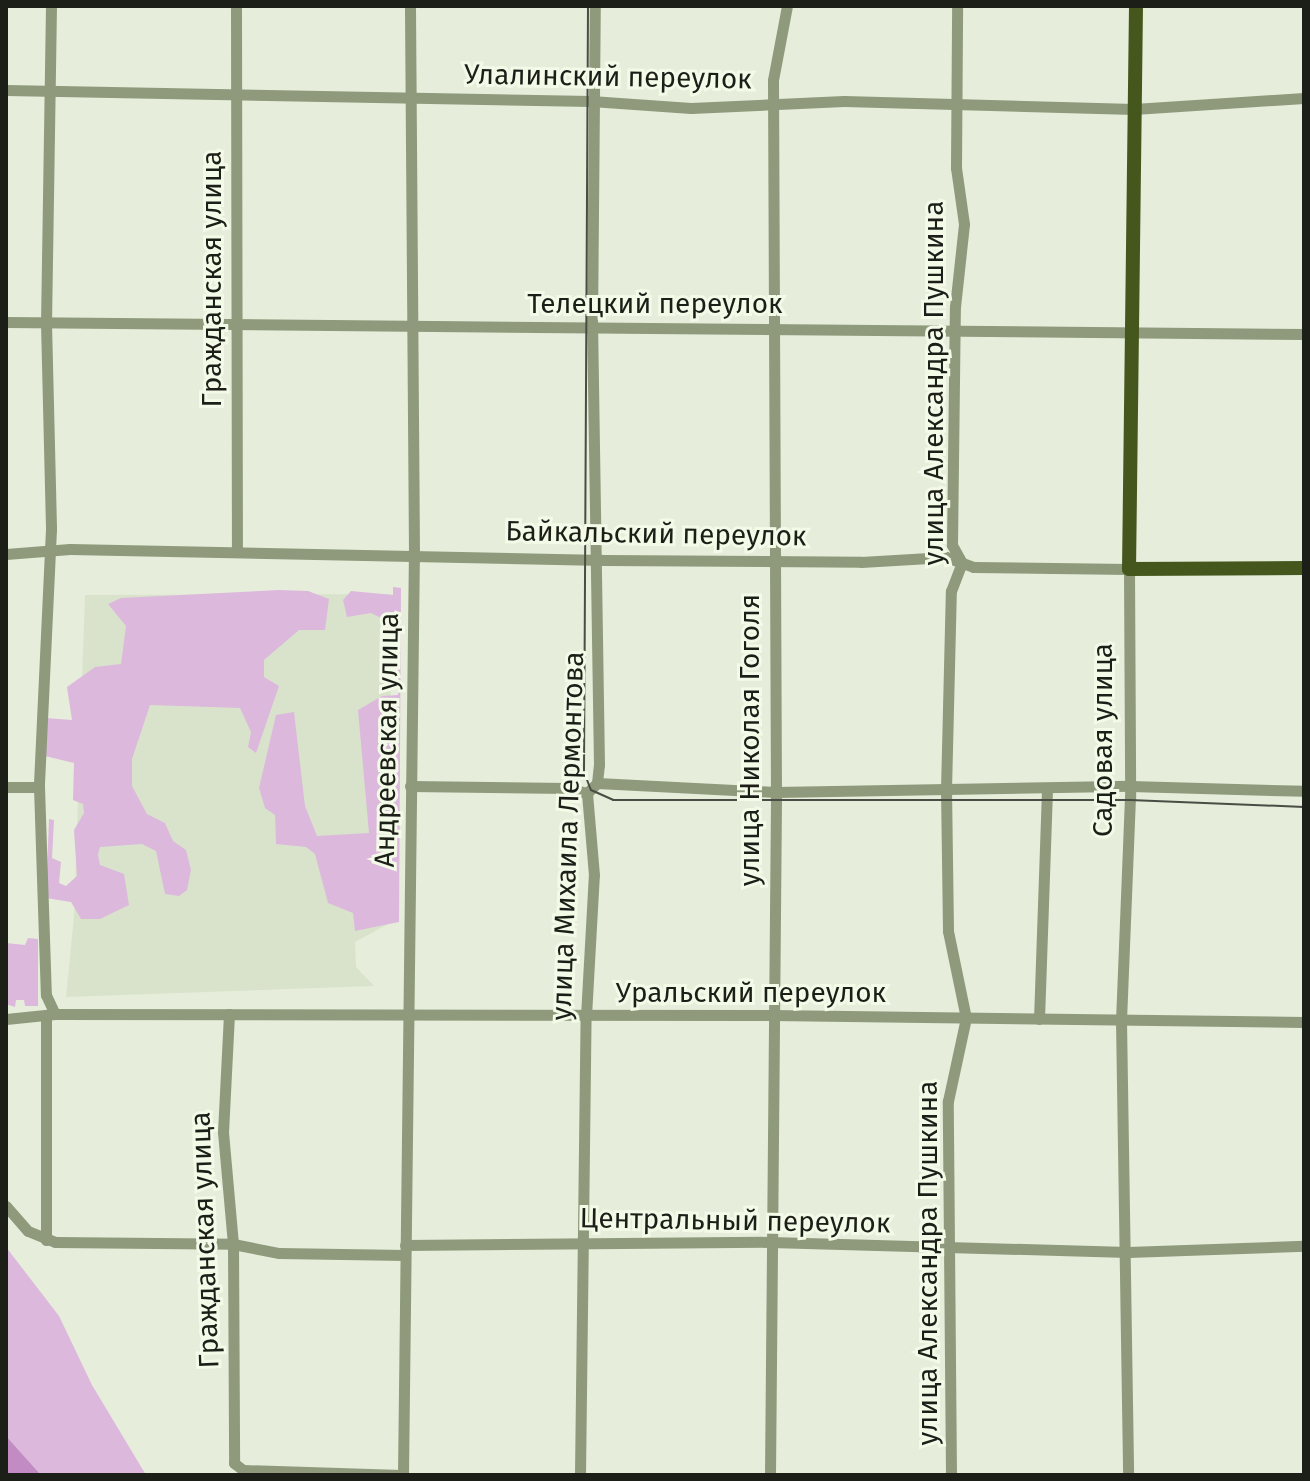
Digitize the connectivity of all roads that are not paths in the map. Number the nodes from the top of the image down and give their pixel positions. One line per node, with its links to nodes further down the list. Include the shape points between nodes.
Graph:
1 (51, 6): 9 (street)
2 (236, 6): 10 (street, Гражданская улица)
3 (410, 6): 11 (street, Андреевская улица)
4 (595, 6): 13 (street, улица Михаила Лермонтова)
5 (787, 6): 15 (street, улица Николая Гоголя, via 774,73)
6 (957, 6): 14 (street, улица Александра Пушкина)
7 (1136, 6): 16 (main road, Садовая улица)
8 (6, 90): 9 (street, Улалинский переулок)
9 (50, 90): 10 (street, Улалинский переулок); 18 (street)
10 (236, 93): 11 (street, Улалинский переулок); 19 (street, Гражданская улица)
11 (410, 98): 13 (street, Улалинский переулок); 21 (street, Андреевская улица)
12 (1304, 98): 16 (street, Улалинский переулок)
13 (594, 101): 15 (street, Улалинский переулок, via 691,108); 20 (street, улица Михаила Лермонтова)
14 (957, 101): 15 (street, Улалинский переулок); 16 (street, Улалинский переулок); 23 (street, улица Александра Пушкина, via 956,168 964,224)
15 (777, 103): 22 (street, улица Николая Гоголя)
16 (1134, 109): 24 (main road, Садовая улица)
17 (6, 322): 18 (street, Телецкий переулок)
18 (46, 323): 19 (street, Телецкий переулок); 28 (street)
19 (235, 323): 21 (street, Телецкий переулок); 26 (street, Гражданская улица)
20 (592, 327): 21 (street, Телецкий переулок); 22 (street, Телецкий переулок); 30 (street, улица Михаила Лермонтова)
21 (413, 328): 29 (street, Андреевская улица)
22 (776, 328): 23 (street, Телецкий переулок); 31 (street, улица Николая Гоголя)
23 (955, 332): 24 (street, Телецкий переулок); 32 (street, улица Александра Пушкина, via 952,545)
24 (1131, 332): 25 (street, Телецкий переулок); 34 (main road, Садовая улица)
25 (1304, 334)
26 (237, 552): 28 (street, Байкальский переулок, via 70,549); 29 (street, Байкальский переулок)
27 (6, 554): 28 (street, Байкальский переулок)
28 (48, 554): 39 (street)
29 (414, 554): 30 (street, Байкальский переулок); 36 (street, Андреевская улица)
30 (596, 558): 31 (street, Байкальский переулок); 35 (street, улица Михаила Лермонтова)
31 (775, 561): 32 (street, Байкальский переулок, via 946,557); 43 (street, улица Николая Гоголя)
32 (962, 563): 34 (street, Байкальский переулок); 41 (street, улица Александра Пушкина, via 951,591)
33 (1304, 568): 34 (main road, Байкальский переулок)
34 (1129, 569): 37 (street, Садовая улица)
35 (597, 783): 43 (street); 44 (street, улица Михаила Лермонтова)
36 (410, 786): 44 (street, via 567,788); 47 (street, Андреевская улица)
37 (1130, 786): 40 (street); 42 (street); 53 (street, Садовая улица)
38 (6, 787): 39 (street)
39 (39, 787): 46 (street)
40 (1047, 788): 41 (street); 52 (street)
41 (946, 790): 43 (street); 50 (street, улица Александра Пушкина, via 948,931)
42 (1304, 791)
43 (776, 792): 48 (street, улица Николая Гоголя)
44 (587, 793): 49 (street, улица Михаила Лермонтова, via 594,875)
45 (229, 1014): 46 (street, Уральский переулок); 47 (street, Уральский переулок); 59 (street, Гражданская улица, via 223,1132)
46 (50, 1015): 51 (street, Уральский переулок); 56 (street)
47 (407, 1015): 49 (street, Уральский переулок); 62 (street, Андреевская улица)
48 (771, 1015): 49 (street, Уральский переулок); 50 (street, Уральский переулок); 58 (street, улица Николая Гоголя)
49 (586, 1016): 57 (street, улица Михаила Лермонтова)
50 (966, 1018): 52 (street, Уральский переулок); 61 (street, улица Александра Пушкина, via 949,1086)
51 (6, 1019)
52 (1039, 1019): 53 (street, Уральский переулок)
53 (1121, 1020): 54 (street, Уральский переулок); 63 (street, Садовая улица)
54 (1304, 1022)
55 (6, 1206): 56 (street, via 20,1225)
56 (46, 1240): 59 (street, Центральный переулок)
57 (583, 1242): 58 (street, Центральный переулок); 62 (street, Центральный переулок); 65 (street, улица Михаила Лермонтова)
58 (770, 1242): 61 (street, Центральный переулок); 66 (street, улица Николая Гоголя)
59 (233, 1244): 62 (street, Центральный переулок, via 279,1253); 64 (street, Гражданская улица, via 234,1463 243,1470)
60 (1304, 1246): 63 (street, Центральный переулок)
61 (948, 1248): 63 (street, Центральный переулок); 67 (street, улица Александра Пушкина)
62 (405, 1250): 64 (street, Андреевская улица)
63 (1128, 1252): 68 (street, Садовая улица)
64 (402, 1475)
65 (580, 1475)
66 (770, 1475)
67 (951, 1475)
68 (1128, 1475)

